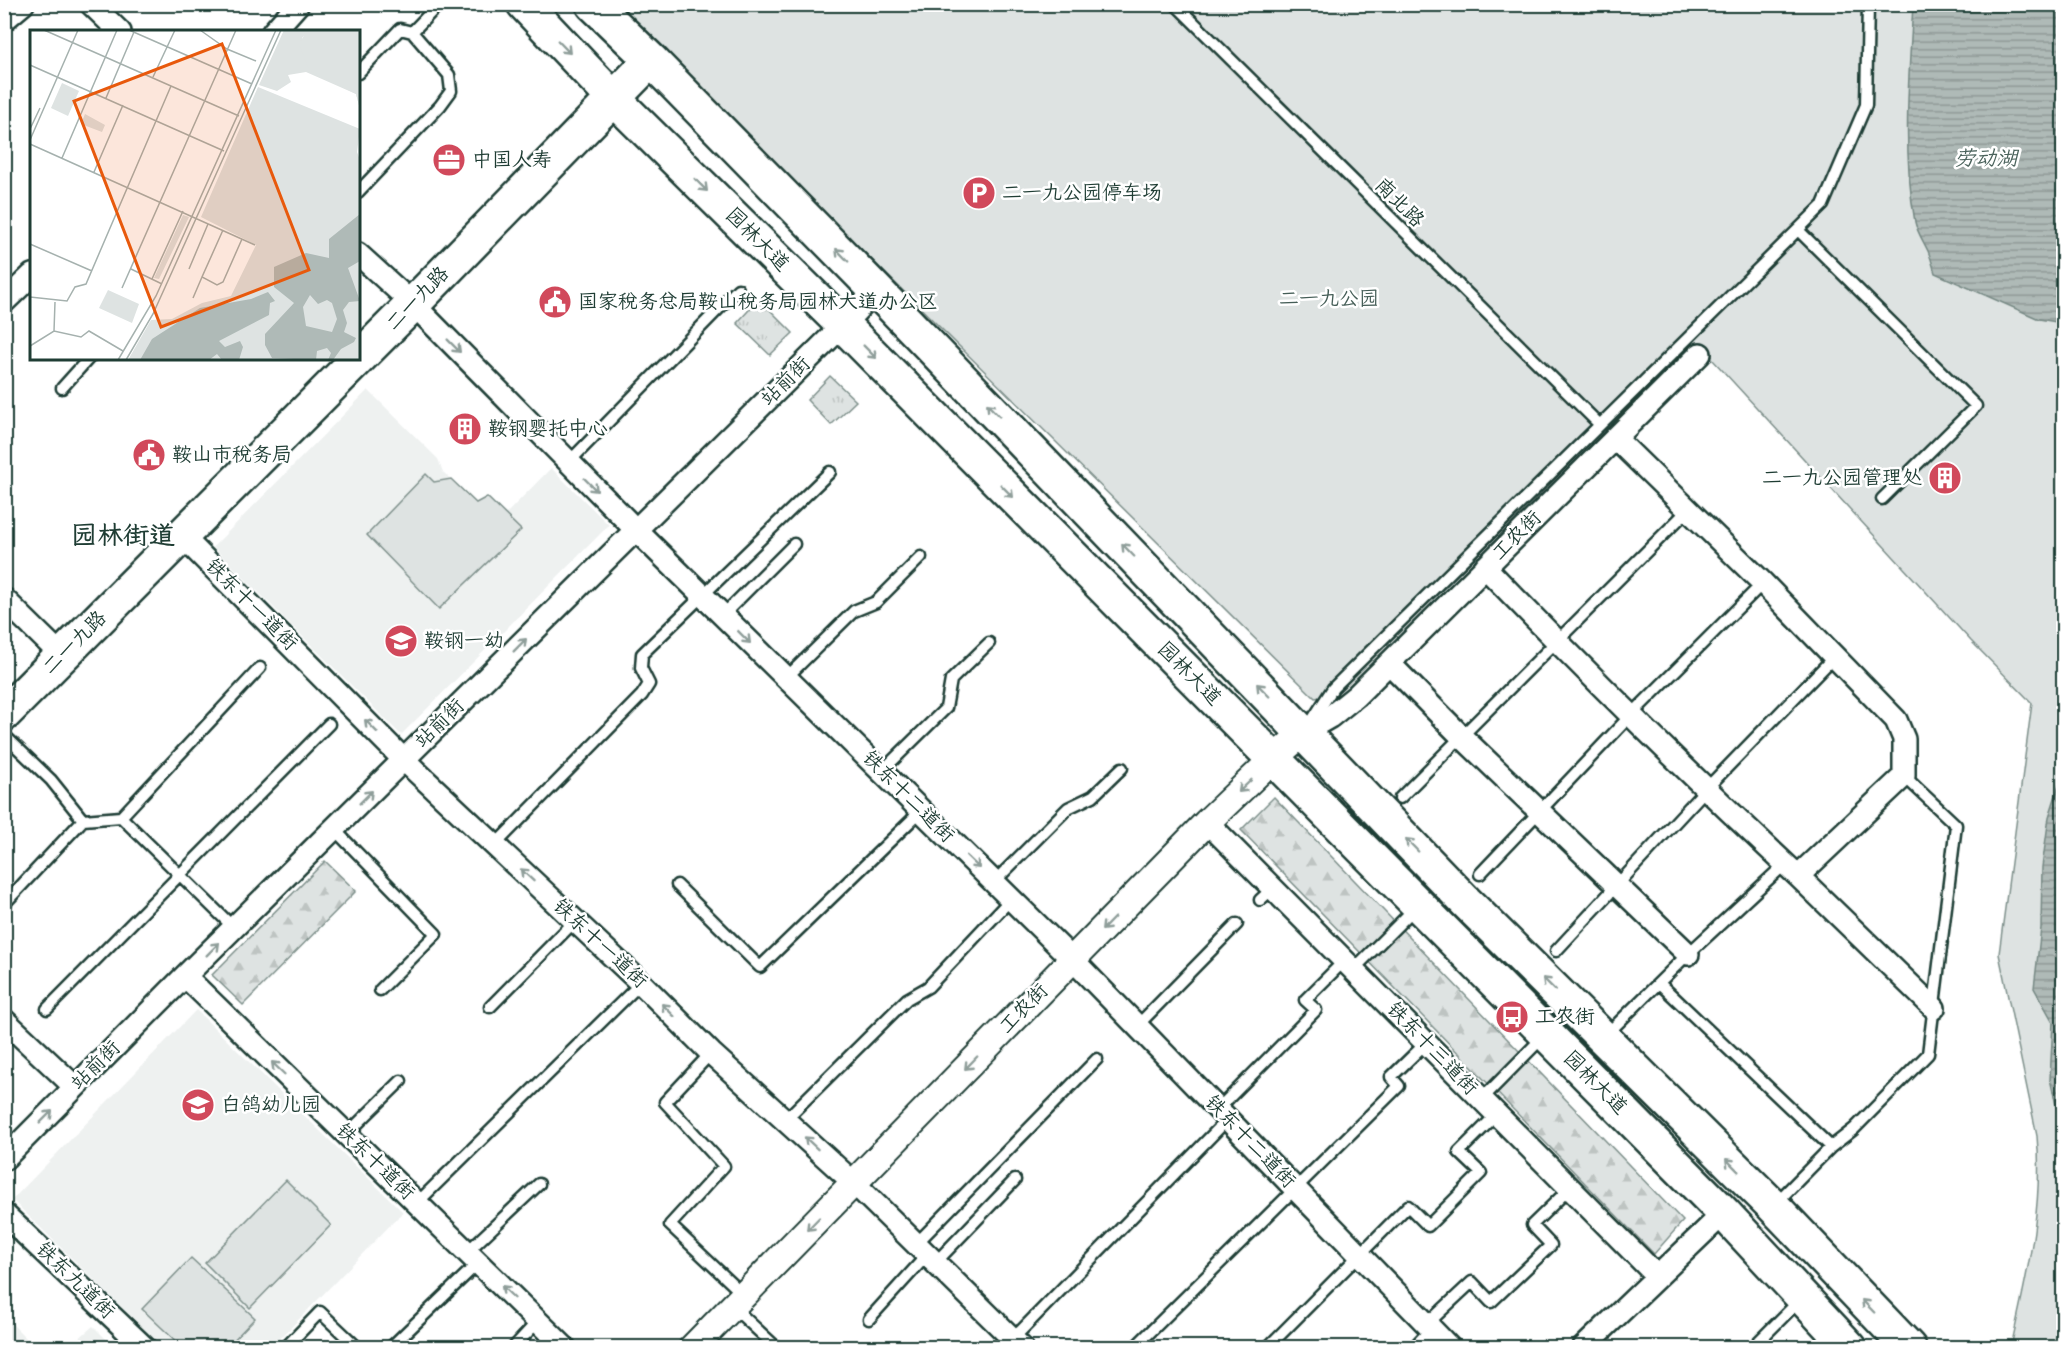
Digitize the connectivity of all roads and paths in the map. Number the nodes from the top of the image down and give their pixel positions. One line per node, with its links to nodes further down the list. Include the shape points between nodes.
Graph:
1 (23, 4): 9 (street)
2 (91, 4): 10 (street)
3 (298, 4): 11 (street)
4 (439, 4): 12 (lane)
5 (524, 4): 15 (main road, 园林大道, one-way to 15)
6 (593, 4): 13 (main road)
7 (1176, 4): 30 (lane, 南北路)
8 (1868, 4): 17 (lane, via 1866,105 1823,205)
9 (4, 20)
10 (118, 30)
11 (275, 30)
12 (412, 32): 14 (lane, via 400,29); 16 (lane, via 449,75 451,91)
13 (651, 60): 15 (main road, 二一九路); 21 (main road, one-way to 13)
14 (360, 71)
15 (613, 98): 23 (main road, 二一九路); 24 (main road, 园林大道, one-way to 24)
16 (360, 190)
17 (1798, 230): 30 (lane); 34 (lane, via 1976,406)
18 (360, 256): 23 (street, 铁东十二道街)
19 (30, 277): 22 (street)
20 (738, 289): 32 (lane)
21 (876, 290): 24 (street, 站前街); 55 (main road, one-way to 21)
22 (4, 302)
23 (412, 304): 26 (main road, 二一九路); 32 (street, 铁东十二道街, one-way to 32)
24 (843, 325): 36 (street, 站前街); 57 (main road, 园林大道, one-way to 57)
25 (1700, 354): 31 (street, 工农街)
26 (360, 356)
27 (87, 360): 29 (lane)
28 (356, 360): 37 (main road, 二一九路)
29 (62, 388)
30 (1599, 424): 55 (lane, via 1333,688)
31 (1616, 438): 35 (street); 40 (street, 工农街)
32 (568, 462): 36 (street, 铁东十二道街, one-way to 36)
33 (830, 472): 42 (lane)
34 (1882, 500)
35 (1689, 509): 41 (street); 45 (lane)
36 (636, 530): 42 (street, 铁东十二道街); 60 (street, 站前街, one-way to 36)
37 (182, 536): 47 (main road, 二一九路); 60 (street, 铁东十一道街, one-way to 37)
38 (794, 544): 44 (lane)
39 (921, 557): 51 (lane, via 876,602 854,611)
40 (1485, 567): 45 (street); 49 (street, 工农街)
41 (1763, 583): 48 (street); 53 (lane)
42 (702, 595): 44 (street, 铁东十二道街); 72 (lane, via 642,654 641,668 649,684 642,695)
43 (4, 599): 47 (street)
44 (723, 615): 51 (street, 铁东十二道街, one-way to 51)
45 (1557, 642): 53 (street); 58 (lane)
46 (989, 643): 62 (lane, via 951,680 946,708)
47 (62, 656): 52 (main road, 二一九路)
48 (1835, 656): 63 (street, via 1896,720 1904,739); 64 (lane)
49 (1389, 663): 55 (street, 工农街, via 1356,696); 58 (street)
50 (260, 668): 68 (lane)
51 (786, 678): 62 (street, 铁东十二道街)
52 (4, 714)
53 (1632, 714): 64 (street); 67 (lane)
54 (329, 724): 75 (lane)
55 (1304, 732): 57 (street, via 1273,744); 59 (street, 工农街); 99 (main road, one-way to 55, via 1466,902)
56 (4, 735): 69 (lane, via 51,780)
57 (1250, 735): 59 (main road, 园林大道)
58 (1462, 737): 65 (lane); 67 (street)
59 (1273, 759): 70 (street, 工农街, one-way to 70); 81 (main road, 园林大道)
60 (404, 760): 71 (street, 站前街, one-way to 60); 72 (street, 铁东十一道街)
61 (1122, 768): 76 (lane, via 1093,796 1068,808)
62 (881, 772): 66 (street, 铁东十二道街)
63 (1904, 776): 73 (street); 94 (lane, via 1956,825)
64 (1706, 789): 73 (street); 77 (lane)
65 (1400, 798)
66 (921, 811): 76 (street, 铁东十二道街, one-way to 76); 78 (lane, via 760,967)
67 (1540, 812): 74 (lane); 77 (street)
68 (121, 817): 69 (lane); 75 (lane)
69 (83, 819): 80 (lane)
70 (1208, 822): 87 (street, 工农街, one-way to 87); 88 (street, 铁东十三道街, via 1267,894)
71 (334, 829): 84 (street, 站前街); 92 (lane, via 436,934)
72 (495, 845): 82 (street, 铁东十一道街, one-way to 72)
73 (1791, 870): 86 (lane); 94 (street)
74 (1480, 874)
75 (181, 875): 84 (lane); 95 (lane)
76 (994, 882): 79 (street, 铁东十二道街)
77 (1617, 884): 85 (lane); 86 (street)
78 (677, 885)
79 (1011, 899): 87 (street, 铁东十二道街); 108 (lane, via 928,987 907,999)
80 (4, 904)
81 (1418, 905): 88 (lane); 98 (main road, 园林大道)
82 (576, 921): 90 (street, 铁东十一道街); 93 (lane)
83 (1237, 924): 97 (lane)
84 (234, 928): 89 (street, 站前街, one-way to 84)
85 (1556, 951)
86 (1688, 954): 91 (lane)
87 (1073, 960): 97 (street, 铁东十二道街); 113 (street, 工农街, one-way to 113)
88 (1349, 964): 100 (street, 铁东十三道街); 106 (lane, via 1305,1000 1316,1010)
89 (185, 976): 104 (street, 站前街); 109 (street, 铁东十道街, one-way to 89)
90 (641, 983): 101 (street, 铁东十一道街, one-way to 90); 117 (lane)
91 (1659, 983): 99 (lane); 110 (lane)
92 (380, 990)
93 (490, 1007)
94 (1934, 1008): 110 (lane, via 1928,1054)
95 (47, 1009)
96 (4, 1020): 104 (street)
97 (1137, 1026): 106 (street, 铁东十二道街)
98 (1546, 1034): 105 (lane); 120 (main road, 园林大道)
99 (1602, 1036): 118 (main road, one-way to 99)
100 (1426, 1043): 105 (street, 铁东十三道街); 115 (lane, via 1391,1077 1399,1086)
101 (711, 1053): 108 (street, 铁东十一道街); 126 (lane, via 665,1102 724,1166 670,1225)
102 (1097, 1059): 121 (lane)
103 (401, 1081): 109 (lane)
104 (75, 1087): 111 (street, 站前街, one-way to 104)
105 (1481, 1100): 107 (street, 铁东十三道街)
106 (1223, 1114): 115 (street, 铁东十二道街); 130 (lane)
107 (1496, 1115): 116 (street, 铁东十三道街); 122 (lane, via 1459,1152 1480,1173 1428,1226 1408,1206)
108 (786, 1119): 113 (street, 铁东十一道街, one-way to 108)
109 (347, 1134): 117 (street, 铁东十道街)
110 (1831, 1148): 118 (lane)
111 (4, 1159)
112 (1015, 1180): 121 (lane)
113 (854, 1183): 121 (street, 铁东十一道街); 126 (street, 工农街, one-way to 126)
114 (539, 1184): 123 (lane)
115 (1295, 1188): 122 (street, 铁东十二道街); 139 (lane)
116 (1570, 1188): 124 (street, 铁东十三道街); 129 (lane, via 1532,1225 1551,1245 1491,1302 1472,1282)
117 (417, 1203): 123 (street, 铁东十道街)
118 (1773, 1206): 146 (main road, one-way to 118)
119 (4, 1214): 131 (street, 铁东九道街)
120 (1724, 1214): 124 (street); 125 (main road, 园林大道)
121 (926, 1254): 127 (lane); 130 (street, 铁东十一道街)
122 (1360, 1255): 129 (street, 铁东十二道街); 140 (lane)
123 (472, 1257): 128 (street, 铁东十道街, one-way to 123); 134 (lane)
124 (1657, 1276): 143 (street)
125 (1804, 1297): 144 (lane); 145 (main road, 园林大道)
126 (738, 1301): 137 (street, 工农街); 138 (lane)
127 (869, 1318)
128 (538, 1321): 135 (lane); 136 (street, 铁东十道街)
129 (1429, 1326): 141 (lane); 142 (street, 铁东十二道街)
130 (1013, 1345)
131 (145, 1347)
132 (285, 1347): 133 (lane, via 320,1312)
133 (358, 1347)
134 (390, 1347)
135 (513, 1347)
136 (565, 1347)
137 (692, 1347)
138 (777, 1347)
139 (1134, 1347)
140 (1267, 1347)
141 (1413, 1347)
142 (1450, 1347)
143 (1583, 1347)
144 (1752, 1347)
145 (1850, 1347)
146 (1909, 1347)

